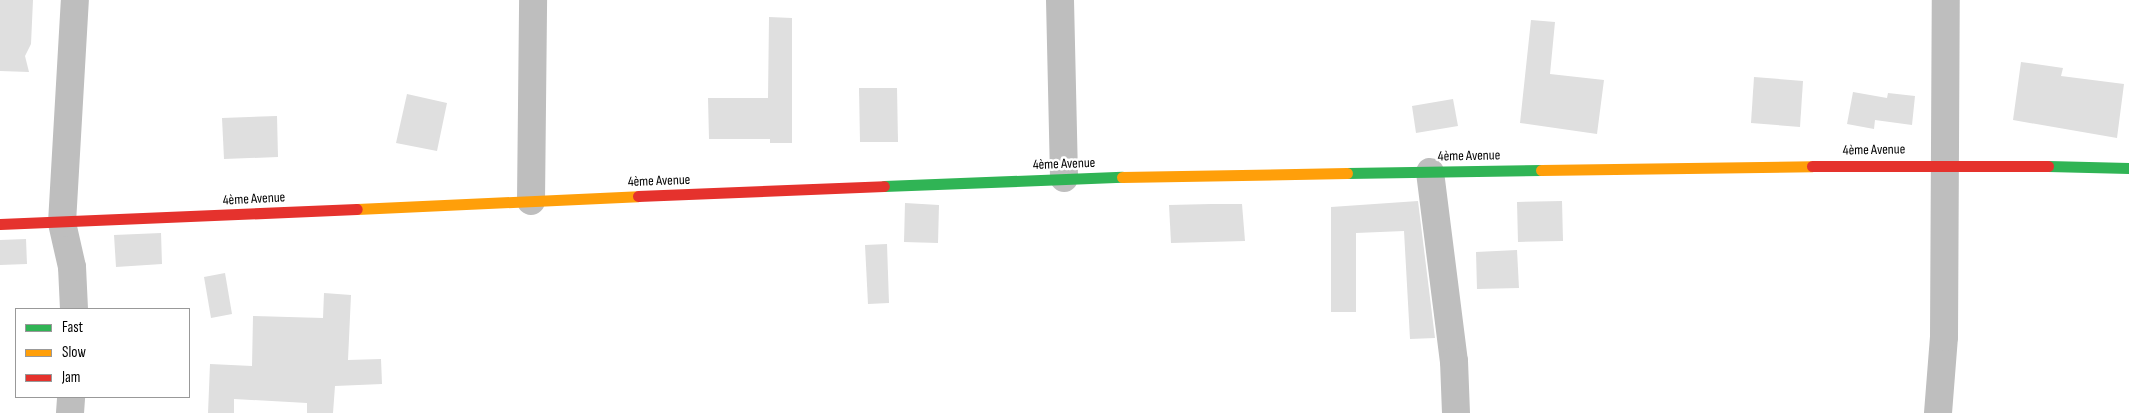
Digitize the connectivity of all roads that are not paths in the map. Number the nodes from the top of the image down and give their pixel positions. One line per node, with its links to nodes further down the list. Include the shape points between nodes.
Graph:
1 (75, 0): 10 (street)
2 (533, 0): 9 (street)
3 (1060, 0): 8 (street)
4 (1946, 0): 5 (street)
5 (1944, 164): 6 (street, 4ème Avenue); 7 (street, 4ème Avenue); 16 (street, via 1944,337)
6 (2129, 168)
7 (1430, 172): 8 (street, 4ème Avenue); 15 (street, via 1453,351)
8 (1064, 178): 9 (street, 4ème Avenue)
9 (530, 201): 10 (street, 4ème Avenue)
10 (62, 223): 11 (street, 4ème Avenue); 12 (street, via 72,266)
11 (0, 224)
12 (74, 308)
13 (71, 398): 14 (street)
14 (70, 413)
15 (1456, 413)
16 (1938, 413)

